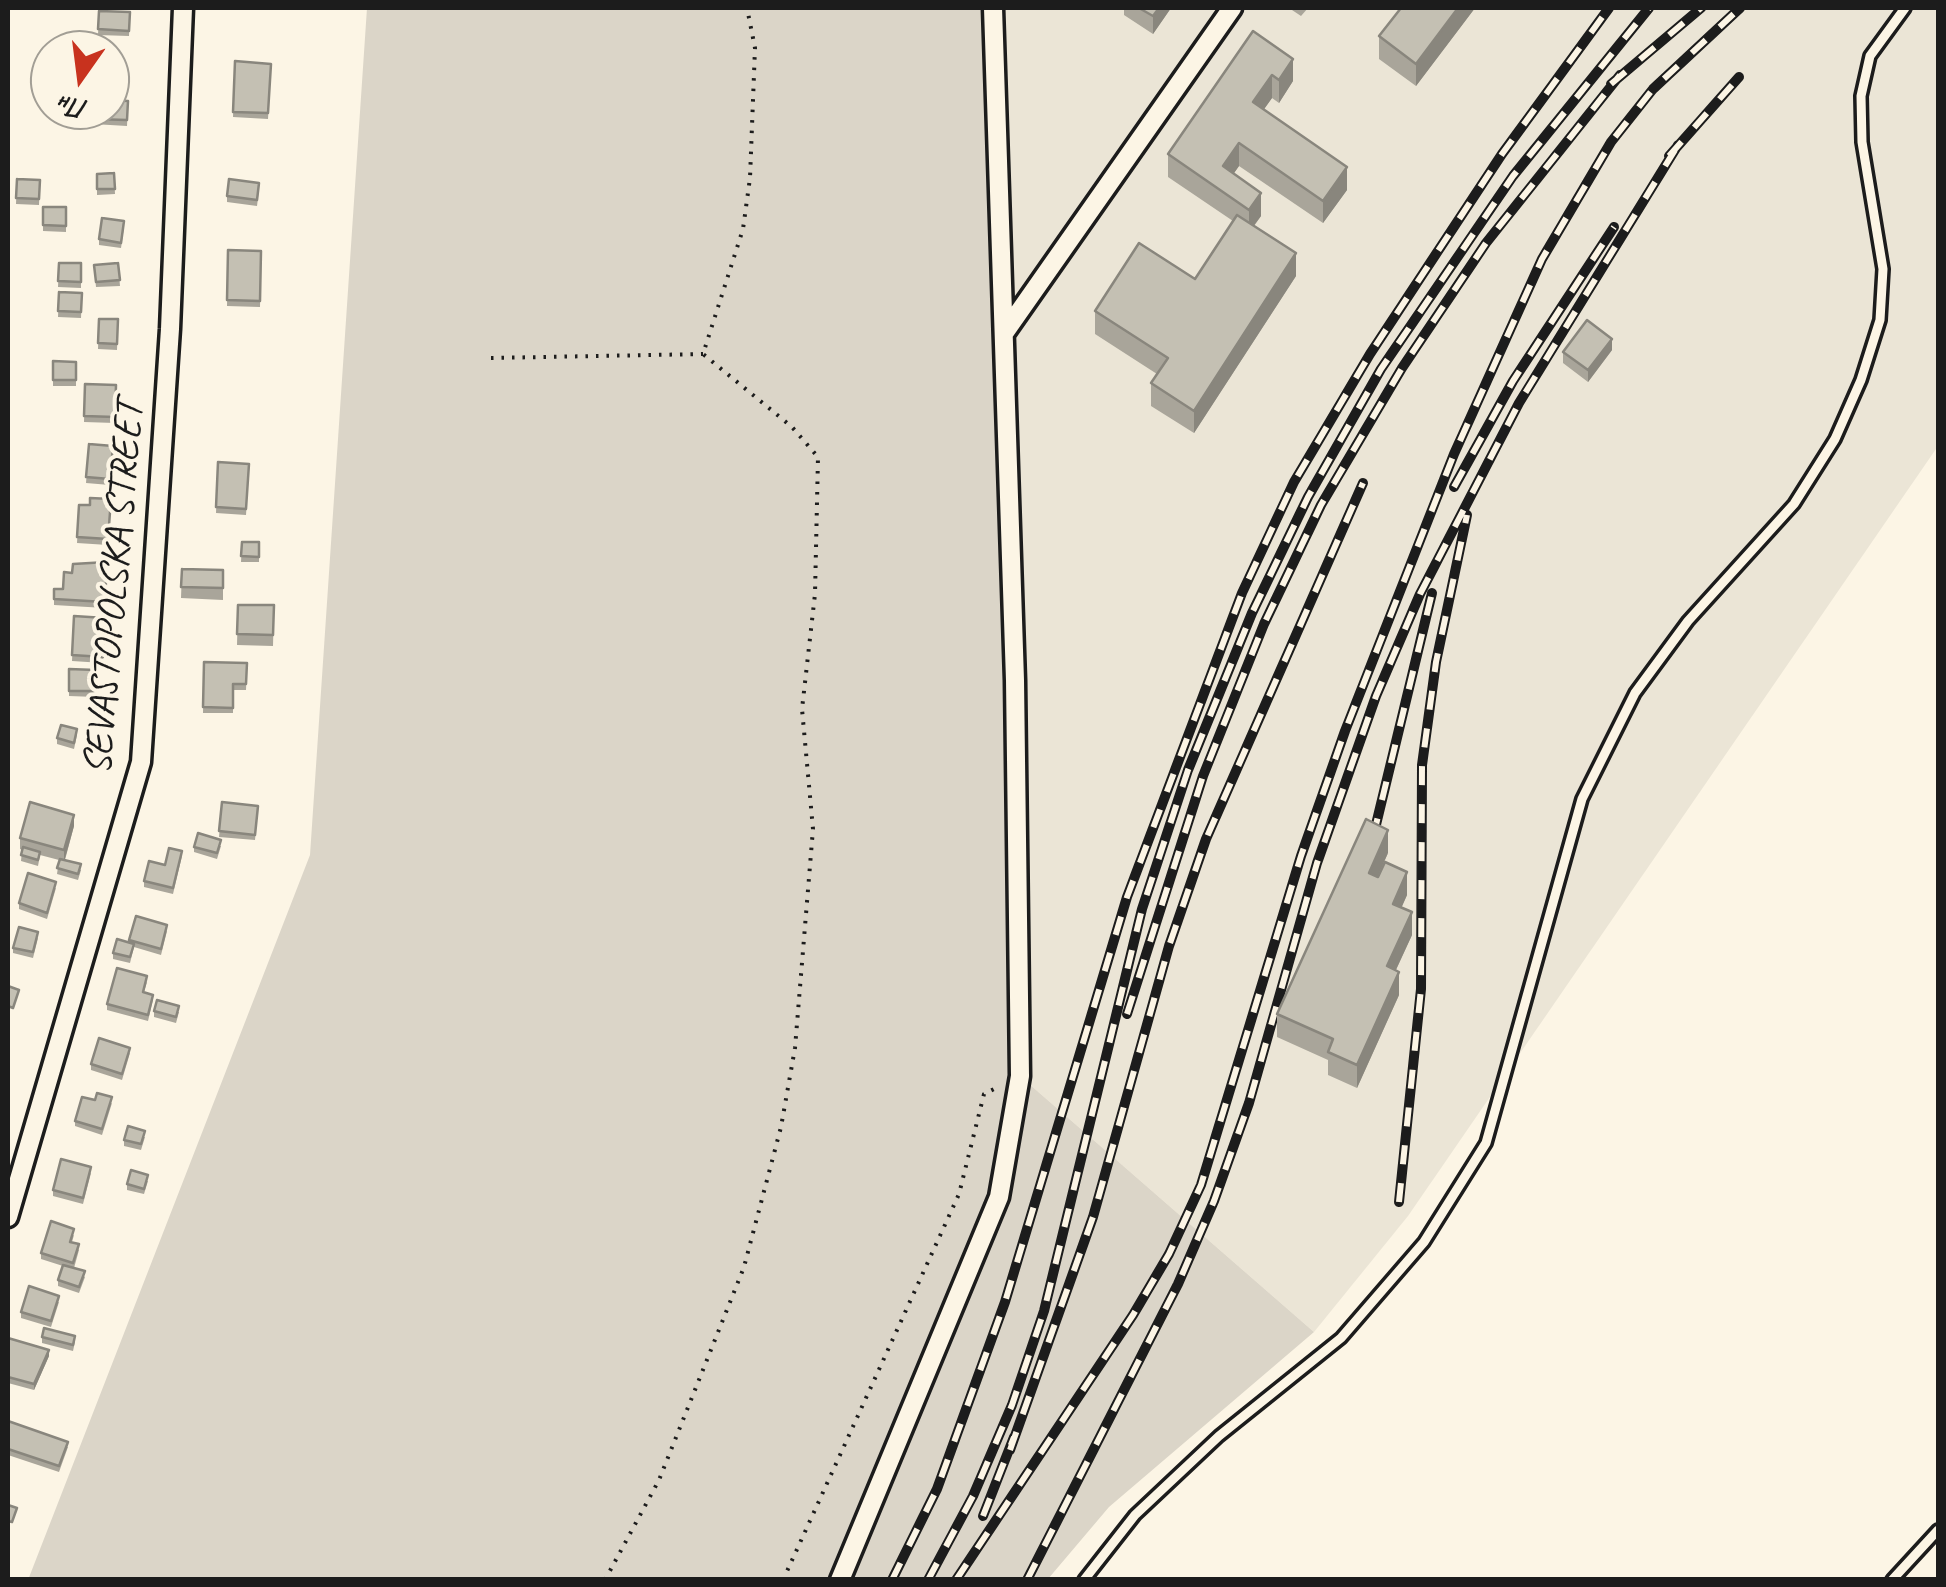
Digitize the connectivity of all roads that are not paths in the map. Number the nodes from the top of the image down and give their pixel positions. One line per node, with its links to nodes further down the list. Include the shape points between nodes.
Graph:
1 (993, 8): 5 (street)
2 (1232, 8): 5 (street)
3 (1905, 8): 9 (lane, via 1870,56 1861,96 1883,270 1880,320 1861,380 1835,440 1794,504 1688,621 1635,693 1582,799 1486,1144 1424,1242 1341,1338 1219,1436 1136,1514)
4 (179, 11): 6 (street, SEVASTOPOLSKA STREET, via 170,329 141,762)
5 (1005, 332): 8 (street, via 1020,1076 999,1197)
6 (8, 1217)
7 (1938, 1530): 10 (lane)
8 (840, 1580)
9 (1084, 1580)
10 (1892, 1580)

